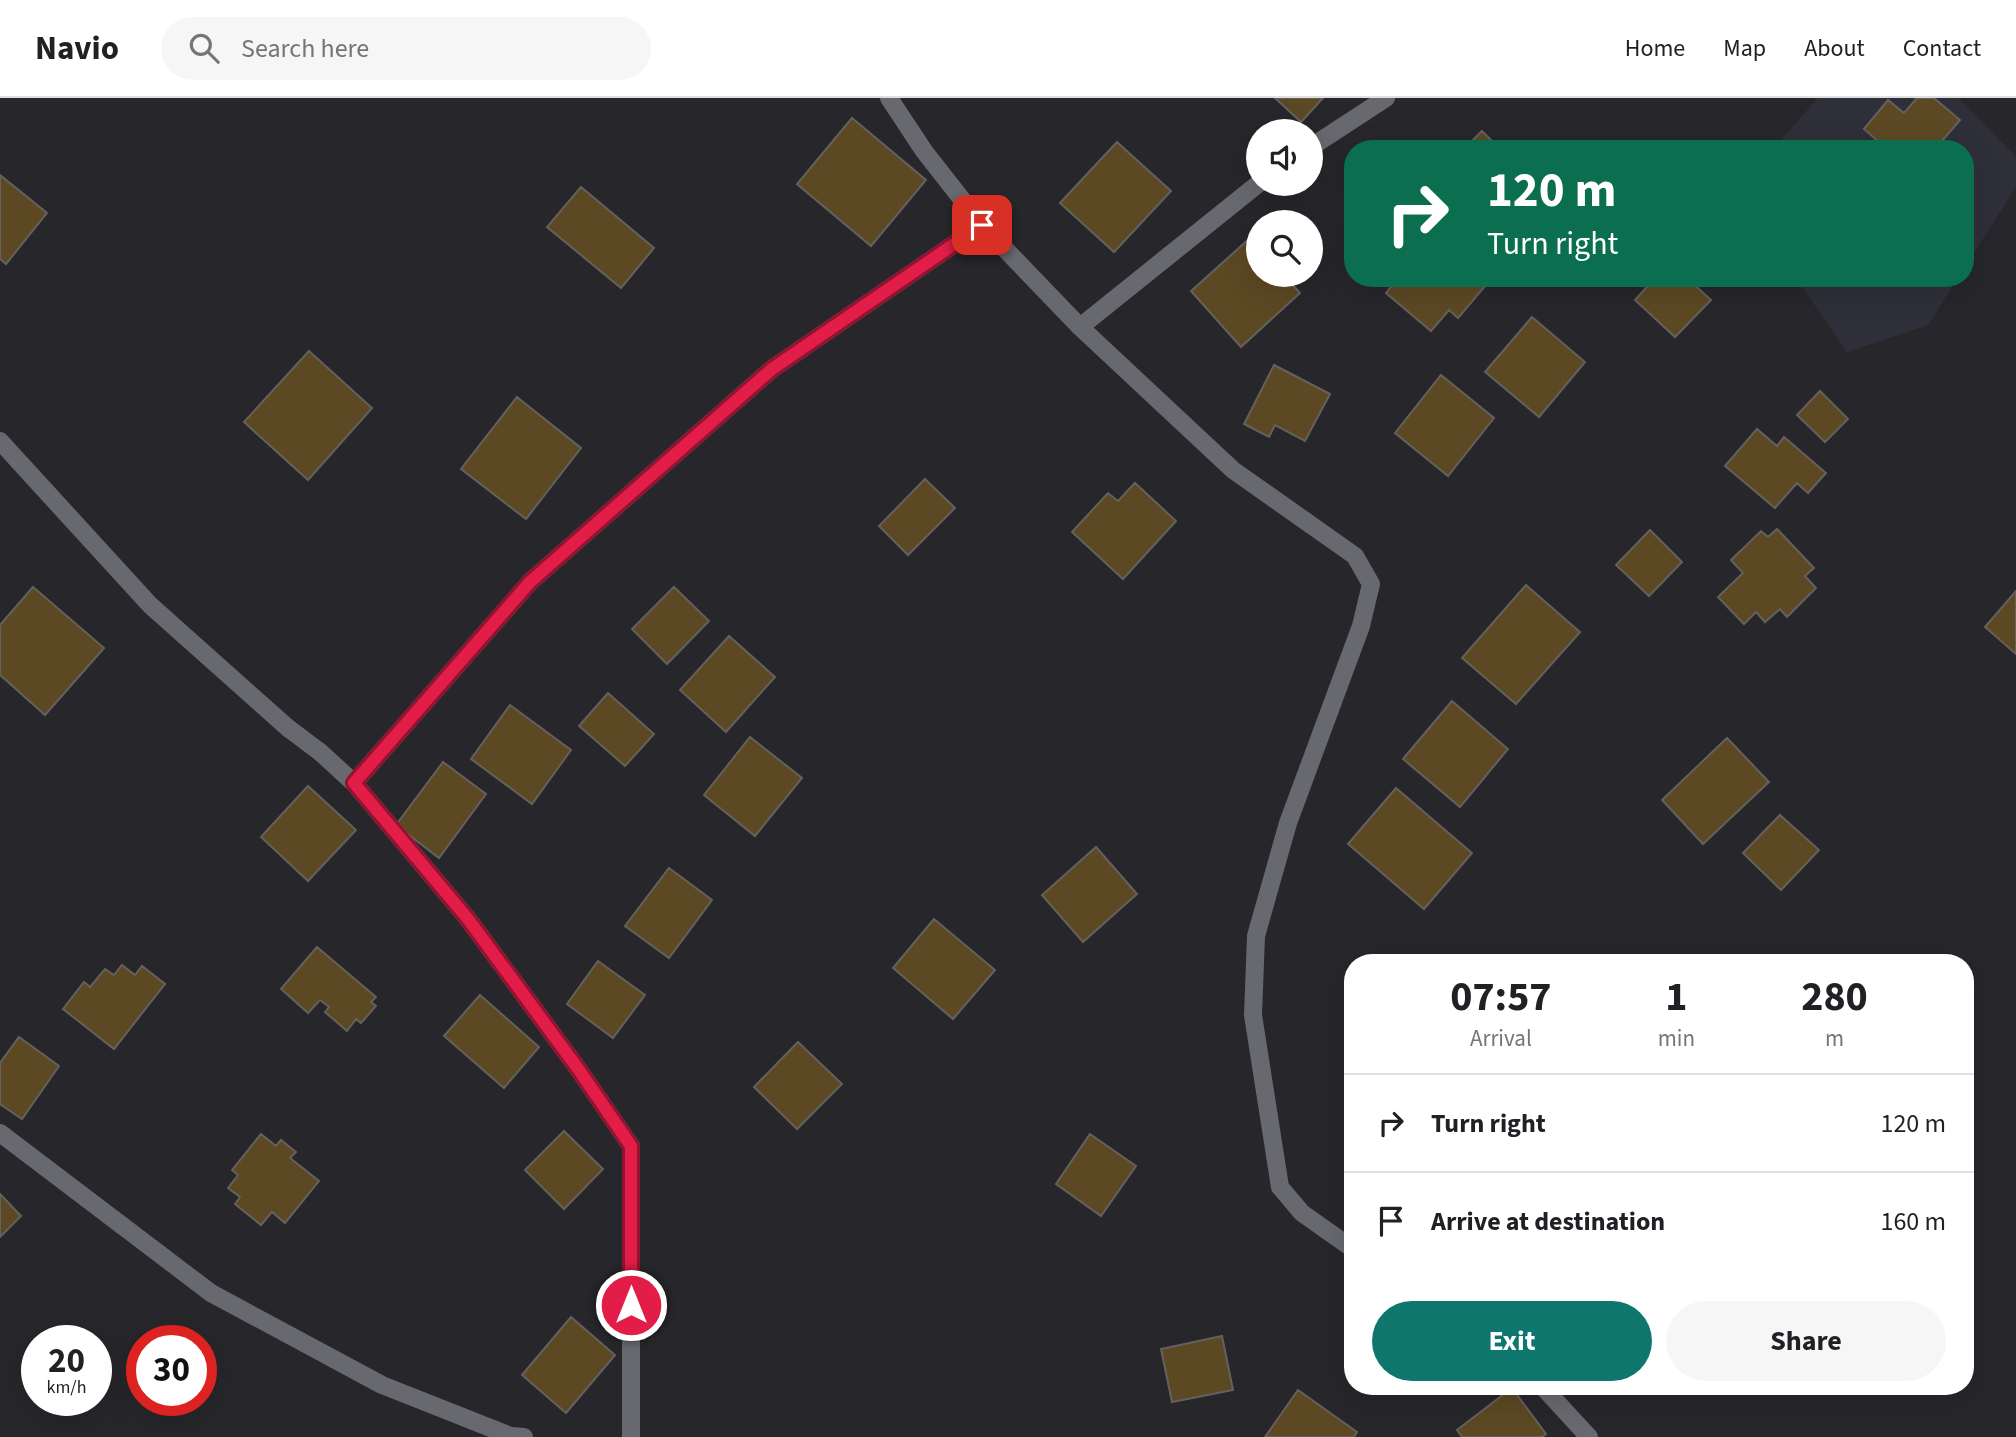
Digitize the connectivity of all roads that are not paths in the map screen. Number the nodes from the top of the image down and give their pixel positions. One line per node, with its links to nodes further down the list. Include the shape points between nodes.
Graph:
1 (890, 98): 5 (street, via 924,151)
2 (1385, 98): 3 (street)
3 (1323, 139)
4 (1246, 194): 6 (street)
5 (982, 225): 6 (street); 8 (street, via 772,369 530,582)
6 (1080, 327): 10 (street, via 1233,470 1355,556 1371,584 1361,625 1288,823 1256,936 1253,1015 1280,1187 1301,1213)
7 (0, 441): 8 (street, via 150,605)
8 (354, 783): 14 (street, via 468,919 631,1146)
9 (0, 1133): 13 (street, via 211,1293 382,1385 511,1436)
10 (1344, 1243)
11 (1549, 1395): 12 (street)
12 (1578, 1433)
13 (524, 1437)
14 (631, 1437)

